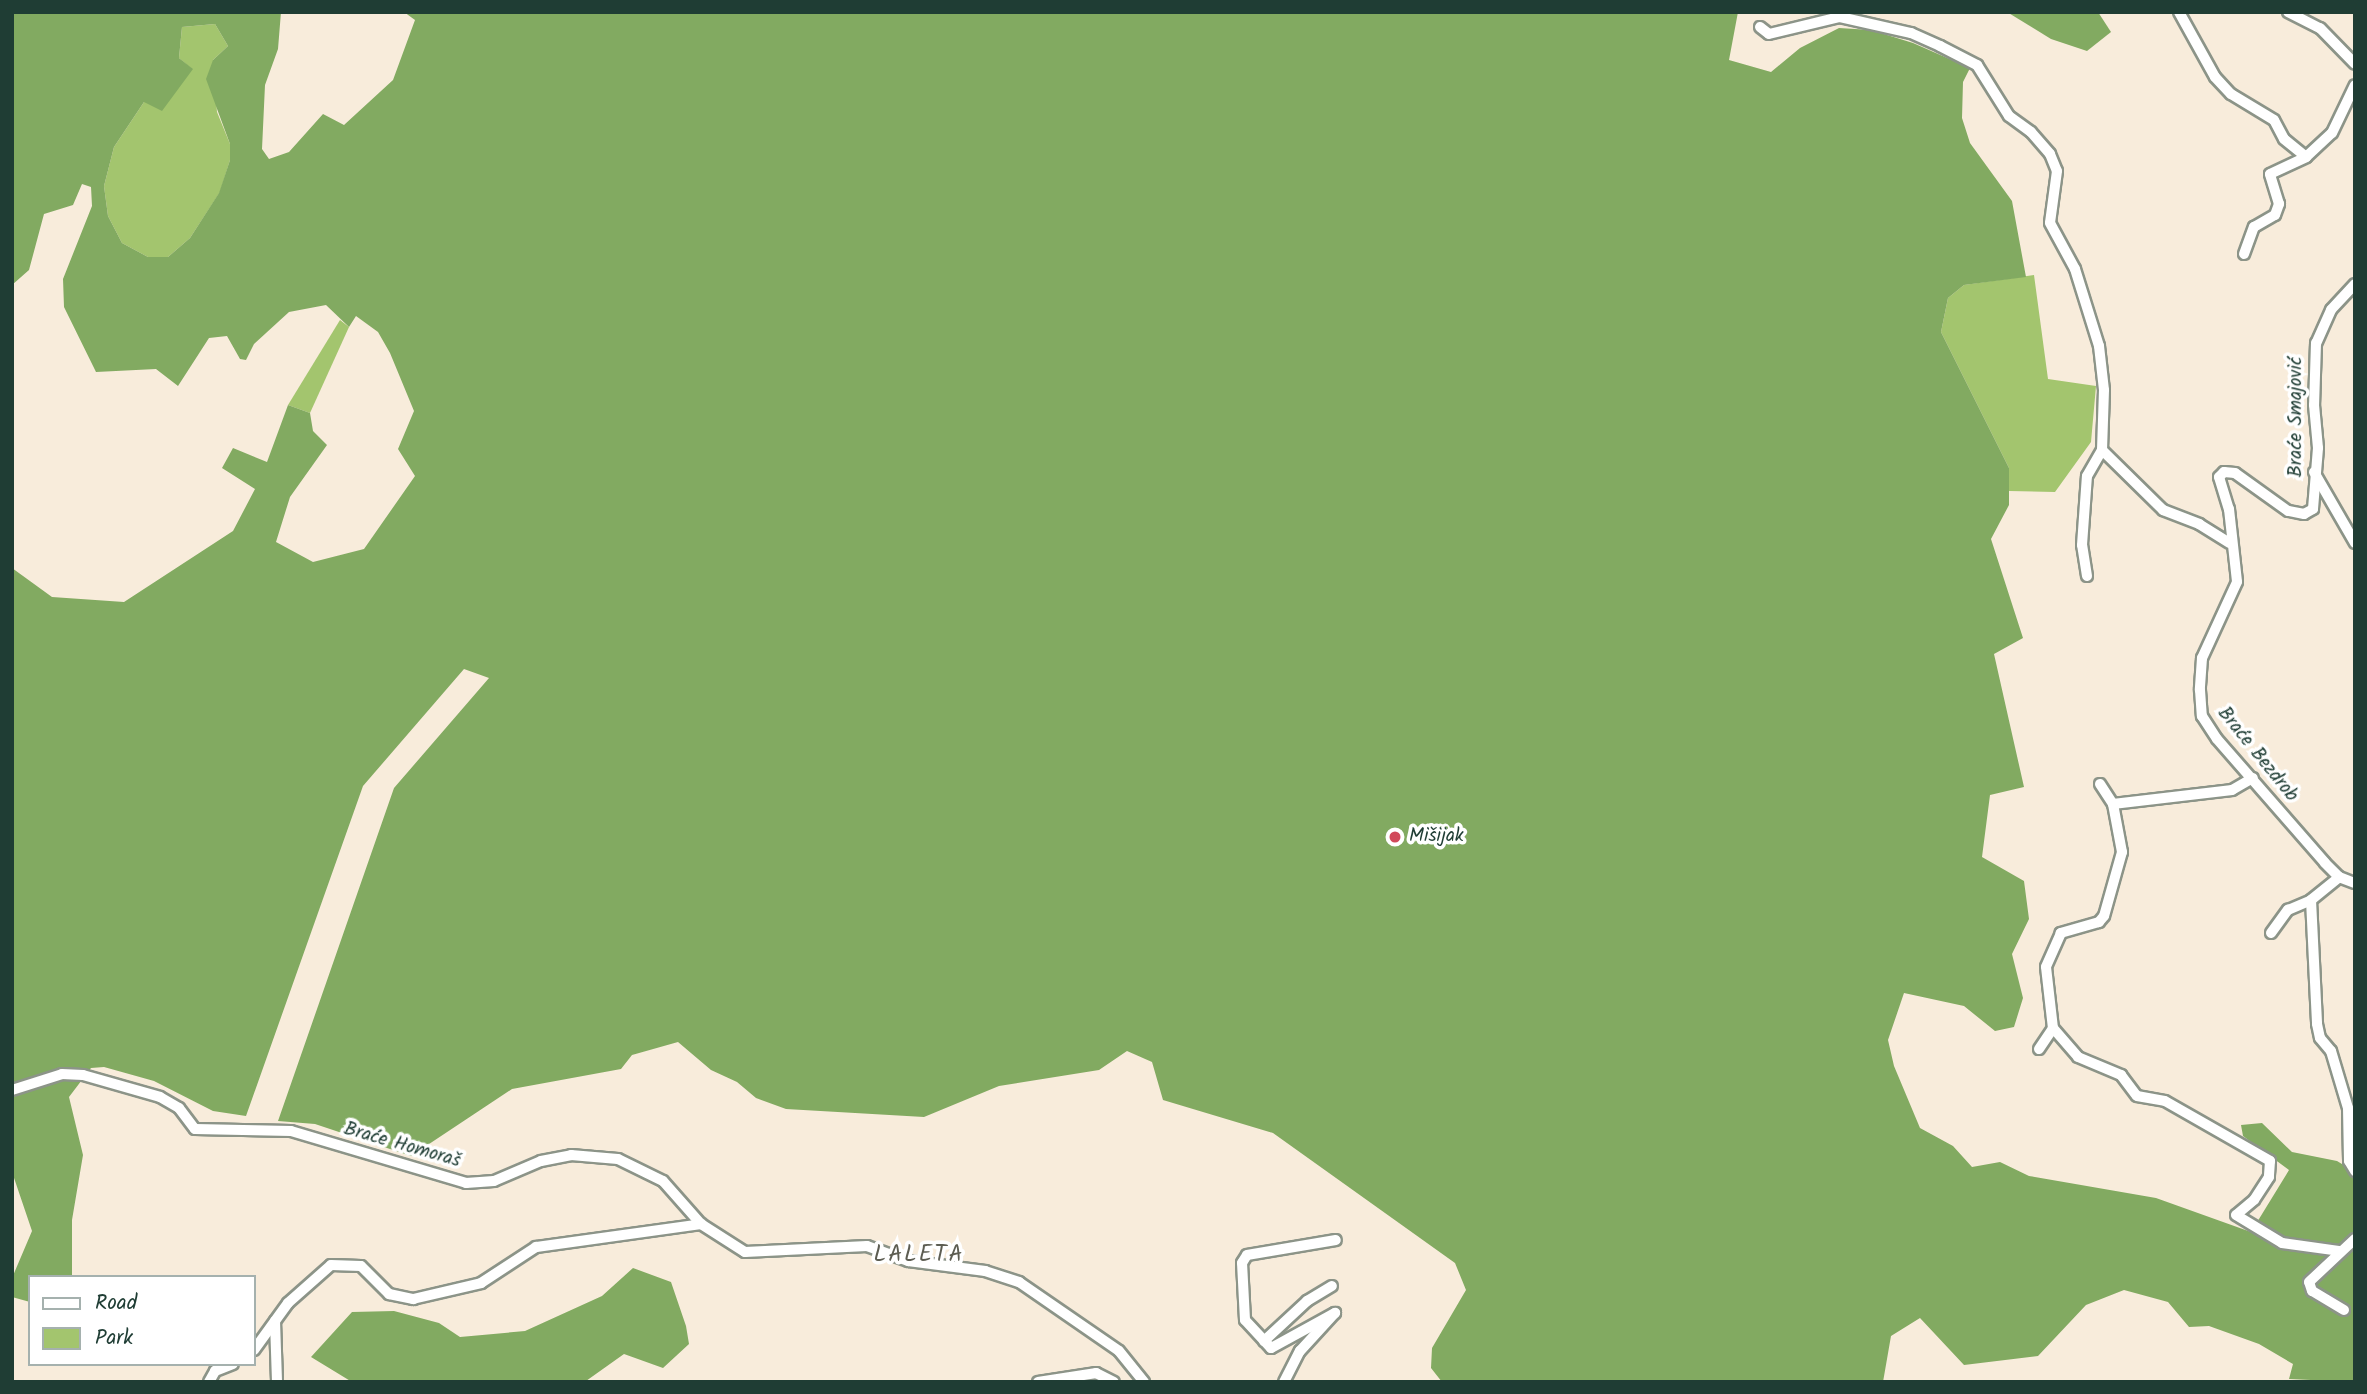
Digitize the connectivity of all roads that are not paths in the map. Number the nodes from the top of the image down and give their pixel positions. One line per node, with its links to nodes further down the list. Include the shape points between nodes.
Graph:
1 (2179, 12): 6 (street, via 2215,76 2231,94 2274,121 2284,139)
2 (2288, 12): 4 (street, via 2320,28)
3 (1760, 27): 9 (street, via 1769,34 1840,17 1911,33 1977,65 2008,116 2031,132 2050,155 2057,171 2050,223 2075,269 2099,346 2104,390)
4 (2355, 64)
5 (2355, 86): 6 (street, via 2332,133)
6 (2306, 156): 7 (street, via 2270,174 2279,204 2275,215 2254,227)
7 (2244, 254)
8 (2355, 284): 10 (street, Braće Smajović, via 2331,310 2316,343 2318,448)
9 (2102, 450): 11 (street, via 2163,510); 13 (street, via 2087,476 2082,545)
10 (2314, 472): 11 (street, Braće Smajović, via 2315,505 2304,514 2278,506 2235,473 2221,474 2218,482 2231,523); 12 (street)
11 (2230, 543): 14 (street, Braće Bezdrob, via 2237,582 2202,658 2200,705 2210,729)
12 (2355, 543)
13 (2087, 576)
14 (2253, 778): 16 (street, via 2232,790); 17 (street, Braće Bezdrob)
15 (2100, 784): 16 (street)
16 (2113, 804): 21 (street, via 2122,852 2104,916 2099,922 2061,933 2046,967)
17 (2339, 877): 18 (street, Braće Bezdrob); 19 (street)
18 (2355, 883)
19 (2311, 900): 20 (street, via 2288,910); 24 (street, via 2316,1024 2331,1051 2348,1108 2349,1161)
20 (2271, 933)
21 (2053, 1028): 22 (street); 28 (street, via 2078,1058 2121,1075 2137,1096 2165,1101 2270,1161 2269,1177 2254,1200 2236,1215 2282,1243)
22 (2039, 1049)
23 (12, 1090): 25 (street, Braće Homoraš, via 62,1074 83,1075 160,1097 179,1108 195,1129 291,1131 466,1183 494,1181 541,1161 593,1154 646,1171 678,1195)
24 (2355, 1171)
25 (701, 1224): 31 (street, via 536,1247 481,1283 413,1299 388,1294 361,1266 331,1265 307,1283); 39 (street, Braće Homoraš, via 745,1252 867,1246 908,1261 985,1271 1019,1282 1119,1352)
26 (2355, 1239): 28 (street)
27 (1336, 1240): 32 (street, via 1244,1258 1242,1311 1249,1329)
28 (2340, 1251): 30 (street, via 2309,1282 2312,1290)
29 (1332, 1286): 32 (street, via 1307,1301)
30 (2344, 1310)
31 (275, 1321): 33 (street); 36 (street)
32 (1264, 1341): 40 (street, via 1276,1348 1335,1313 1300,1351)
33 (256, 1347)
34 (228, 1366): 35 (street, via 215,1371)
35 (209, 1382)
36 (277, 1382)
37 (1038, 1382): 38 (street, via 1096,1373)
38 (1114, 1382)
39 (1144, 1382)
40 (1284, 1382)

